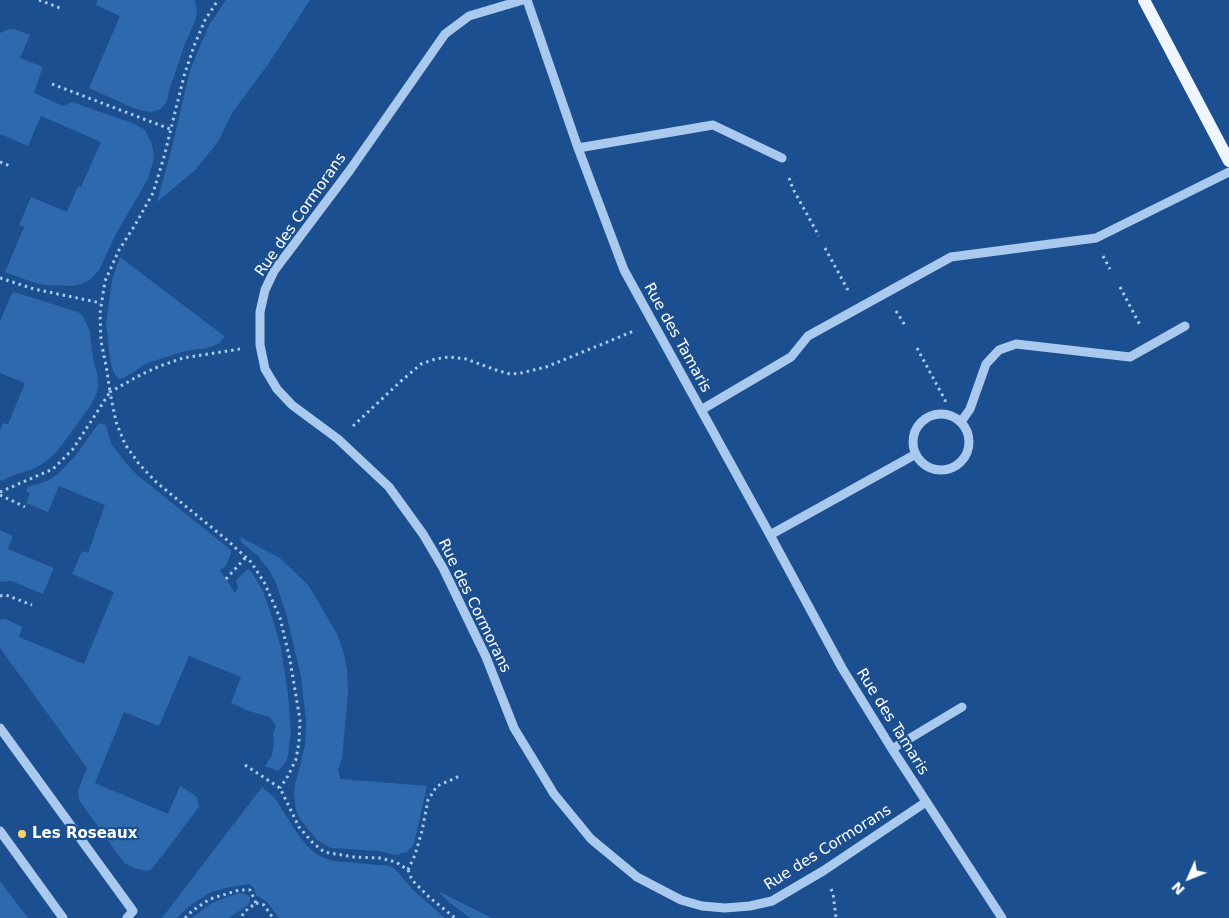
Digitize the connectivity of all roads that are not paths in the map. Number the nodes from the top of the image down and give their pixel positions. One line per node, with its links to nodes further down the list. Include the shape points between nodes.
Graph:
1 (525, 0): 3 (street, Rue des Tamaris); 15 (street, Rue des Cormorans, via 468,16 445,34 350,170 274,271 260,312 264,369 292,404 338,439 389,488 423,534 486,657 514,728 554,794 591,839 637,877 681,900 702,906 725,908 772,901)
2 (1144, 0): 5 (main road)
3 (578, 148): 4 (street, via 713,125); 8 (street, Rue des Tamaris, via 624,270)
4 (782, 158)
5 (1229, 161)
6 (1229, 172): 8 (street, via 1096,238 951,257 808,336 791,357)
7 (1185, 326): 9 (street, via 1130,358 1016,344 999,350 986,364 970,409)
8 (702, 410): 11 (street, Rue des Tamaris)
9 (961, 422): 10 (street, via 948,415 925,419 914,435); 10 (street, via 970,439 969,448 966,456 953,468 936,470 928,467)
10 (916, 454): 11 (street)
11 (770, 534): 14 (street, Rue des Tamaris, via 842,668)
12 (962, 707): 14 (street)
13 (0, 728): 18 (street, via 133,911)
14 (892, 749): 15 (street, Rue des Tamaris)
15 (926, 802): 19 (street, Rue des Tamaris)
16 (0, 832): 17 (street)
17 (63, 918)
18 (127, 918)
19 (1002, 918)

